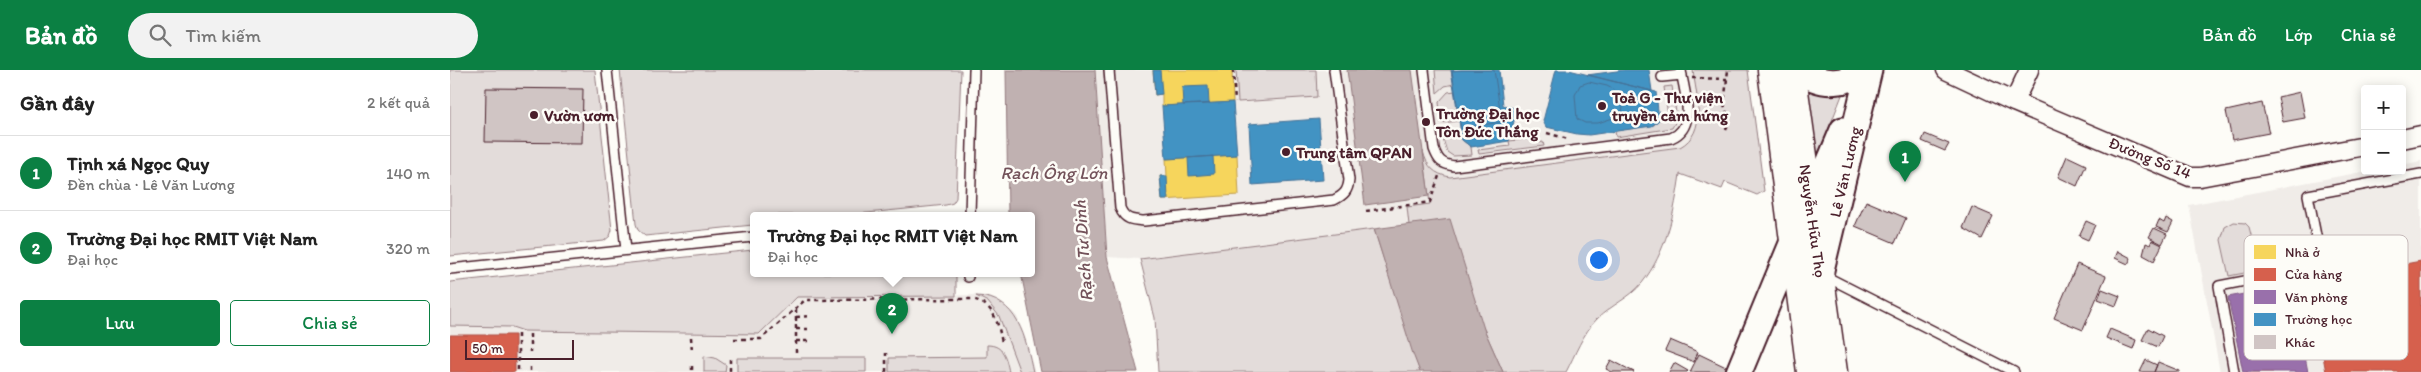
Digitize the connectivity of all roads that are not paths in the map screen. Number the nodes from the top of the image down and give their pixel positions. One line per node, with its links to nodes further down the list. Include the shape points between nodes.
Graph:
1 (607, 70): 24 (lane)
2 (974, 70): 20 (lane)
3 (1109, 70): 4 (lane, via 1120,208 1122,215 1130,220 1144,221 1334,200 1343,196 1349,180)
4 (1334, 70)
5 (1424, 70): 12 (lane, via 1434,148 1444,165 1454,166 1680,135 1688,120)
6 (1772, 70): 23 (main road, Nguyễn Hữu Thọ)
7 (1791, 70): 19 (main road, Nguyễn Hữu Thọ)
8 (1801, 70): 9 (street, via 1814,78 1842,82)
9 (1869, 70): 19 (street, Lê Văn Lương); 26 (street, Lê Văn Lương)
10 (1946, 70): 14 (street, Đường Số 14)
11 (2028, 70): 14 (street)
12 (1685, 74): 13 (lane)
13 (1662, 77)
14 (2014, 102): 17 (street, Đường Số 14, via 2190,177)
15 (2421, 135): 16 (street)
16 (2406, 137)
17 (2361, 147)
18 (2421, 174): 21 (lane, via 2308,195)
19 (1811, 206): 26 (main road, Nguyễn Hữu Thọ)
20 (970, 212)
21 (2316, 235)
22 (750, 237): 24 (lane)
23 (1794, 239): 28 (street); 29 (main road, Nguyễn Hữu Thọ)
24 (626, 250): 25 (lane)
25 (450, 269)
26 (1820, 274): 30 (main road, Nguyễn Hữu Thọ); 31 (lane)
27 (2244, 281): 32 (lane, via 2220,286)
28 (1739, 372)
29 (1811, 372)
30 (1832, 372)
31 (2014, 372)
32 (2234, 372)

